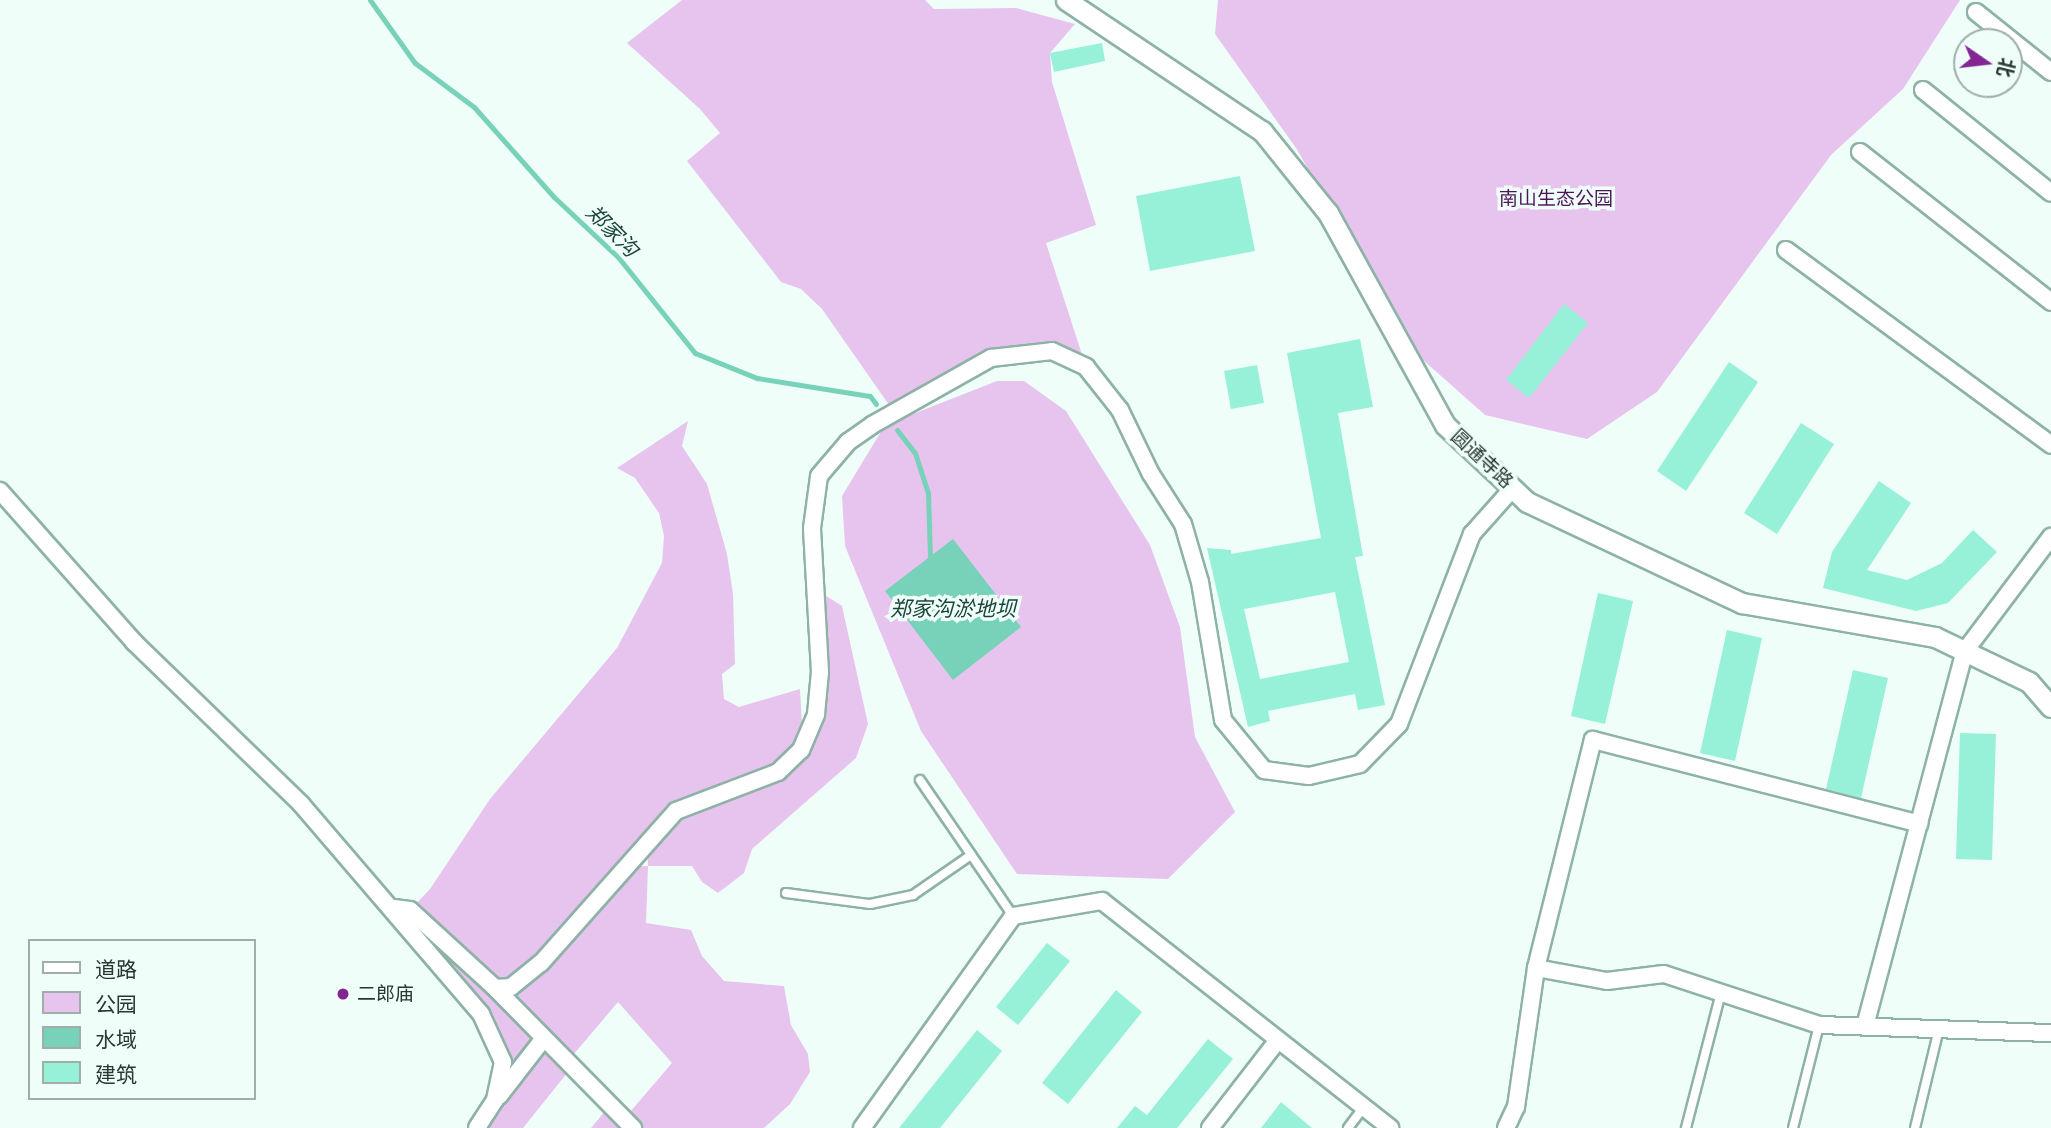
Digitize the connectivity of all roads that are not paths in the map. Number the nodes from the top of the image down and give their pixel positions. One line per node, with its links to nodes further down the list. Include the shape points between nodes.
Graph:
1 (1066, 0): 10 (street, 圆通寺路, via 1262,131 1328,213 1445,425)
2 (1976, 12): 3 (street)
3 (2051, 72)
4 (1923, 90): 6 (street)
5 (1860, 152): 8 (street)
6 (2051, 194)
7 (1786, 250): 9 (street)
8 (2051, 302)
9 (2051, 444)
10 (1513, 488): 13 (street, 圆通寺路, via 1527,502 1742,603 1935,638); 22 (street, via 1472,534 1399,724 1360,764 1309,776 1264,770 1223,720 1200,582 1184,524 1119,410 1086,367 1052,351 991,358 872,425 848,442 819,476 813,528 820,672 816,714 801,750 778,772 676,811 541,963 511,986)
11 (0, 491): 19 (street, via 134,642 301,804)
12 (2051, 537): 13 (street)
13 (1965, 651): 14 (street, 圆通寺路, via 2029,682); 16 (street)
14 (2051, 707)
15 (920, 779): 17 (lane)
16 (1919, 824): 21 (street, via 1593,740); 25 (street)
17 (971, 855): 18 (lane, via 913,895 870,904); 20 (lane)
18 (786, 893)
19 (394, 908): 22 (street, via 410,910); 30 (street, via 481,1014 503,1062)
20 (1013, 916): 29 (street, via 1102,901); 34 (street)
21 (1536, 968): 23 (street, via 1607,981 1664,974); 38 (street, via 1516,1107)
22 (495, 988): 28 (street)
23 (1721, 993): 24 (street); 39 (lane)
24 (1819, 1025): 25 (street); 40 (lane)
25 (1865, 1026): 26 (street)
26 (1939, 1029): 27 (street); 41 (lane)
27 (2051, 1033)
28 (544, 1038): 30 (street); 33 (street)
29 (1278, 1040): 31 (street); 35 (street)
30 (495, 1100): 32 (street)
31 (1364, 1107): 36 (lane); 37 (street)
32 (477, 1128)
33 (633, 1128)
34 (862, 1128)
35 (1210, 1128)
36 (1348, 1128)
37 (1390, 1128)
38 (1506, 1128)
39 (1686, 1128)
40 (1793, 1128)
41 (1915, 1128)

